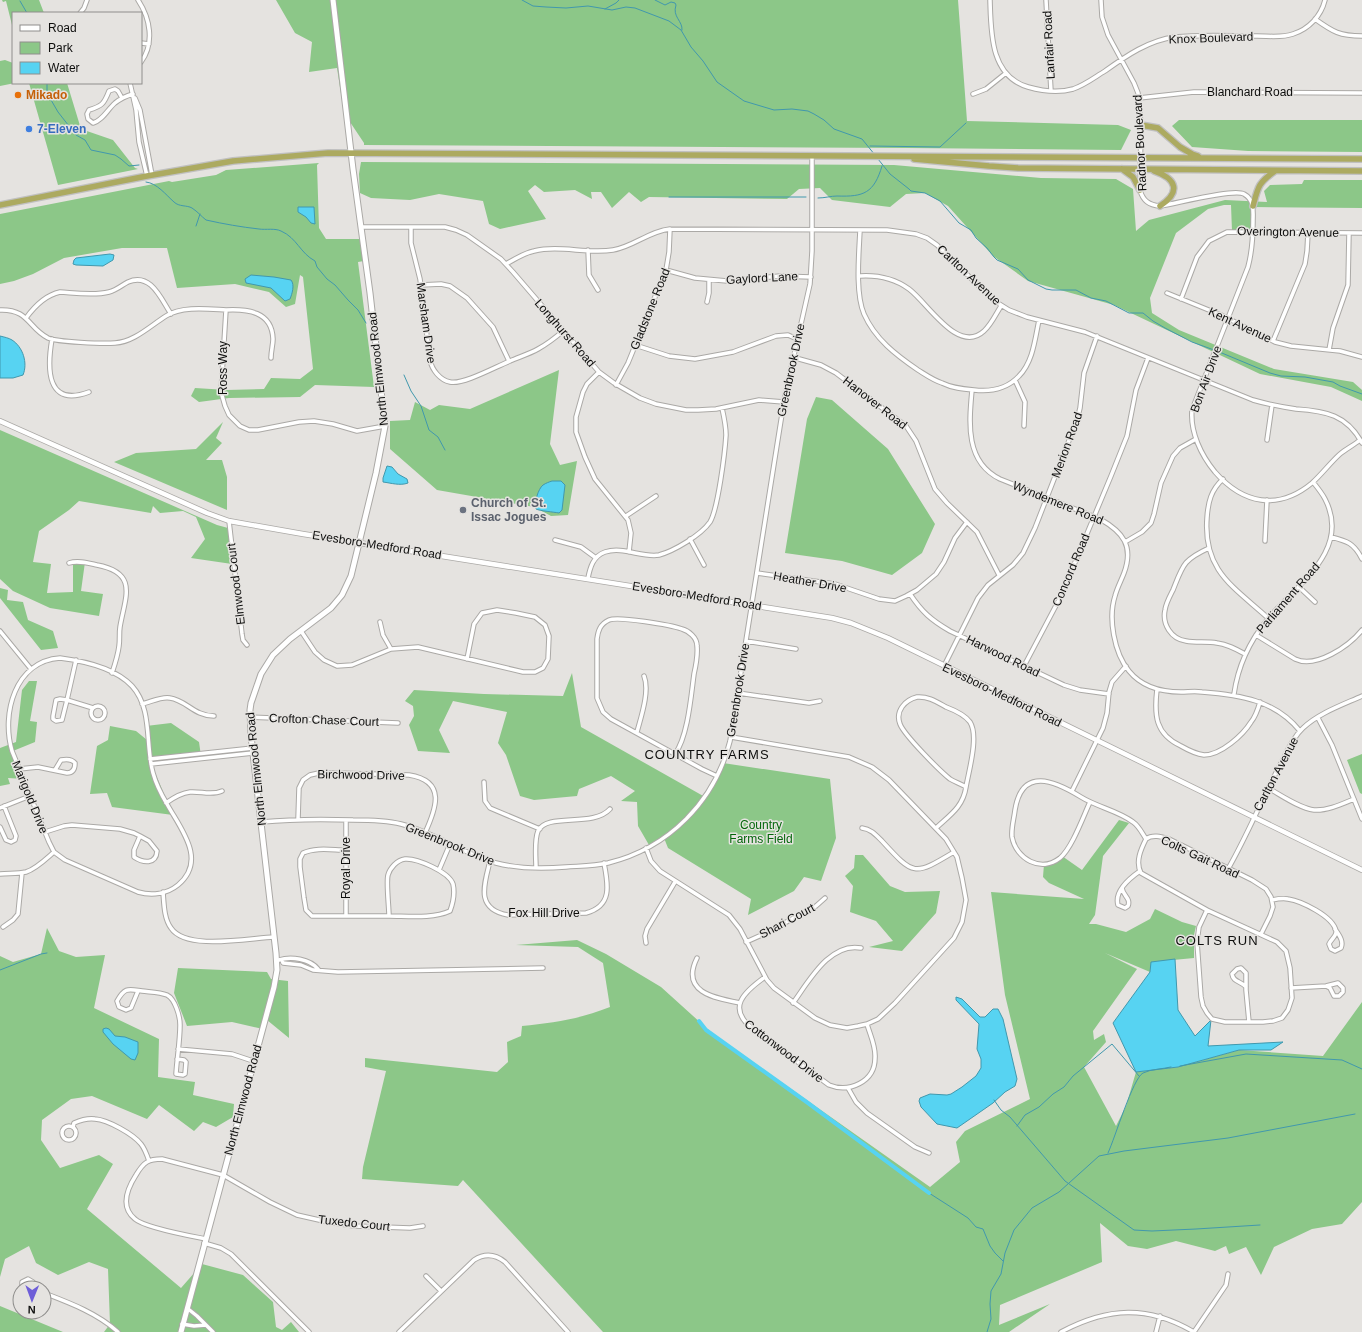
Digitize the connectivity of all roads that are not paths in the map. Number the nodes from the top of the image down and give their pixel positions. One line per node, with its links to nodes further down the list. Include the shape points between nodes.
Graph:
1 (86, 0): 8 (street)
2 (138, 0): 12 (street, via 148,21)
3 (333, 0): 26 (main road, North Elmwood Road)
4 (990, 0): 15 (street, Knox Boulevard, via 994,51)
5 (1046, 0): 17 (street, Lanfair Road)
6 (1101, 0): 14 (street, Radnor Boulevard, via 1105,29)
7 (1325, 0): 9 (street, Knox Boulevard, via 1321,12)
8 (81, 12)
9 (1315, 19): 10 (street, via 1332,31 1346,36); 14 (street, Knox Boulevard, via 1301,31 1286,36 1191,36 1163,39)
10 (1362, 36)
11 (142, 43): 12 (street)
12 (149, 44): 13 (street)
13 (142, 60)
14 (1121, 60): 17 (street, Knox Boulevard, via 1078,86 1068,90); 22 (street, Radnor Boulevard)
15 (1006, 73): 17 (street, Knox Boulevard, via 1024,86); 20 (street, via 986,89)
16 (130, 84): 19 (street)
17 (1051, 91)
18 (1362, 92): 22 (street, Blanchard Road, via 1194,92)
19 (133, 94): 21 (street); 24 (street, via 139,106); 25 (street)
20 (973, 94)
21 (122, 98): 21 (street, via 98,121 93,123 88,119 89,110 100,107 110,91 118,90)
22 (1139, 98): 23 (street, Radnor Boulevard)
23 (1141, 125): 29 (street, Radnor Boulevard); 30 (highway, via 1158,128 1185,151)
24 (143, 128): 25 (street); 37 (street)
25 (138, 129): 37 (street)
26 (352, 152): 27 (highway); 37 (highway, via 232,161); 42 (main road, North Elmwood Road)
27 (812, 155): 28 (highway); 45 (street, Greenbrook Drive)
28 (877, 156): 29 (highway); 32 (highway, via 999,167)
29 (1142, 158): 30 (highway); 33 (street, Radnor Boulevard)
30 (1204, 158): 31 (highway)
31 (1362, 159)
32 (1121, 169): 33 (highway); 38 (highway, via 1133,177)
33 (1141, 169): 34 (highway); 38 (street, Radnor Boulevard)
34 (1148, 169): 35 (highway); 40 (highway, via 1166,176 1174,188 1171,197)
35 (1275, 170): 36 (highway); 41 (highway, via 1260,183)
36 (1362, 171)
37 (149, 176): 39 (highway)
38 (1140, 190): 40 (street, Radnor Boulevard, via 1149,204)
39 (0, 205)
40 (1160, 206): 41 (street, via 1239,192 1247,196)
41 (1253, 206): 47 (street, Bon Air Drive)
42 (361, 227): 43 (street, Longhurst Road); 91 (main road, North Elmwood Road)
43 (411, 227): 52 (street, Longhurst Road, via 456,230 472,238); 57 (street, Marsham Drive, via 411,242)
44 (670, 229): 45 (street, Carlton Avenue); 51 (street, Carlton Avenue, via 657,231 618,249); 53 (street, Gladstone Road, via 670,252)
45 (812, 230): 46 (street, Carlton Avenue); 55 (street, Greenbrook Drive)
46 (860, 230): 54 (street); 62 (street, Carlton Avenue, via 905,231 927,238)
47 (1253, 232): 48 (street, Overington Avenue); 60 (street, Overington Avenue, via 1227,232 1209,241 1197,257); 67 (street, Bon Air Drive, via 1248,267)
48 (1308, 233): 49 (street, Overington Avenue); 73 (street, via 1305,264)
49 (1349, 233): 50 (street, Overington Avenue); 75 (street, via 1348,285 1332,328)
50 (1362, 234)
51 (588, 250): 52 (street, Carlton Avenue, via 538,250 523,254); 58 (street, via 589,275)
52 (506, 264): 69 (street, Longhurst Road)
53 (666, 270): 56 (street, Gaylord Lane); 74 (street, Gladstone Road)
54 (860, 276): 62 (street, via 892,280 911,290 951,330 963,337 972,337 984,332); 85 (street, via 860,298 864,313 886,346 932,379 953,387)
55 (810, 277): 56 (street, Gaylord Lane, via 789,275 736,281); 72 (street, Greenbrook Drive)
56 (709, 280): 61 (street)
57 (421, 285): 80 (street, via 450,286 467,298 493,327); 80 (street, Marsham Drive, via 430,360 433,369 439,375 450,382 459,382)
58 (598, 290)
59 (1167, 293): 60 (street, Kent Avenue)
60 (1181, 298): 67 (street, Kent Avenue)
61 (707, 302)
62 (1002, 306): 68 (street, Carlton Avenue)
63 (0, 310): 66 (street, via 15,312)
64 (226, 310): 65 (street, via 201,309); 77 (street, via 250,311 264,318 272,333); 91 (street, Ross Way, via 221,392 227,410 237,424 253,430 309,421 357,431)
65 (170, 314): 66 (street, via 153,286 136,280 105,293 53,293); 71 (street, via 124,342)
66 (26, 318): 71 (street, via 42,334)
67 (1228, 319): 73 (street, Kent Avenue); 83 (street, Bon Air Drive)
68 (1039, 320): 70 (street, Carlton Avenue); 82 (street, via 1028,363)
69 (563, 331): 80 (street, Marsham Drive, via 538,350); 81 (street, Longhurst Road)
70 (1097, 336): 78 (street, Carlton Avenue); 99 (street, Merion Road, via 1084,373 1077,420)
71 (52, 339): 86 (street, via 50,378 57,391 68,395)
72 (797, 339): 74 (street, via 788,335 776,336 728,354 695,359 664,355); 76 (street, Greenbrook Drive)
73 (1273, 341): 75 (street, Kent Avenue, via 1291,346)
74 (635, 345): 84 (street, Gladstone Road)
75 (1329, 350): 79 (street, Kent Avenue)
76 (792, 357): 87 (street, Greenbrook Drive); 104 (street, Hanover Road, via 831,370 906,426 919,447 935,488)
77 (271, 358)
78 (1148, 358): 83 (street, Carlton Avenue); 102 (street, Concord Road, via 1136,390 1127,436)
79 (1362, 358)
80 (509, 361)
81 (599, 372): 84 (street, Longhurst Road); 101 (street, via 583,392 576,417 576,432 595,479)
82 (1015, 380): 85 (street, via 992,390); 92 (street, via 1025,402)
83 (1204, 380): 88 (street, Carlton Avenue); 93 (street, Bon Air Drive, via 1192,410)
84 (616, 385): 89 (street, Longhurst Road, via 656,404 686,410)
85 (972, 390): 99 (street, Wyndemere Road, via 970,429 980,462 995,477)
86 (89, 392)
87 (784, 402): 89 (street, Longhurst Road, via 759,400); 117 (street, Greenbrook Drive)
88 (1272, 405): 94 (street); 95 (street, Carlton Avenue, via 1332,415 1349,426)
89 (722, 408): 106 (street, via 725,441 715,507 706,527)
90 (0, 421): 103 (street, Evesboro-Medford Road)
91 (385, 426): 110 (main road, North Elmwood Road, via 378,469)
92 (1024, 426)
93 (1196, 439): 96 (street, Bon Air Drive, via 1210,464); 109 (street, via 1180,448 1173,456 1161,483 1151,523)
94 (1267, 440)
95 (1361, 442): 97 (street, Bon Air Drive, via 1341,453)
96 (1223, 479): 100 (street, Bon Air Drive, via 1246,496); 111 (street, via 1214,488 1208,505 1206,529)
97 (1313, 482): 100 (street, Bon Air Drive, via 1293,495); 105 (street, Parliament Road, via 1328,504 1332,524)
98 (656, 496): 101 (street)
99 (1047, 497): 102 (street, Wyndemere Road); 118 (street, Merion Road, via 1023,553)
100 (1267, 500): 108 (street)
101 (626, 516): 112 (street, via 631,528)
102 (1094, 516): 109 (street, Wyndemere Road, via 1113,527); 139 (street, Concord Road, via 1058,602)
103 (228, 521): 110 (street, Evesboro-Medford Road); 132 (street, Elmwood Court, via 242,634)
104 (967, 522): 118 (street, Hanover Road, via 980,537); 121 (street, Heather Drive, via 955,538 939,570)
105 (1331, 537): 114 (street, via 1352,544); 120 (street, Parliament Road, via 1320,561)
106 (690, 539): 112 (street, via 658,555); 116 (street)
107 (555, 540): 113 (street, via 581,546)
108 (1265, 541)
109 (1125, 542): 140 (street, via 1127,564 1115,595 1112,618 1117,645)
110 (359, 543): 119 (street, Evesboro-Medford Road); 128 (main road, North Elmwood Road, via 351,576 342,595 331,608)
111 (1209, 548): 124 (street, via 1214,563 1226,581); 135 (street, via 1191,557 1183,566 1166,606 1165,623 1179,639 1220,643)
112 (629, 552): 113 (street, via 606,551)
113 (596, 558): 119 (street)
114 (1362, 558)
115 (69, 563): 142 (street, via 109,568 117,572 125,582 126,600)
116 (704, 565)
117 (758, 573): 121 (street, Heather Drive, via 835,584 879,599 899,600); 123 (street, Greenbrook Drive)
118 (999, 575): 129 (street, Merion Road, via 978,598)
119 (588, 578): 123 (street, Evesboro-Medford Road)
120 (1299, 587): 122 (street); 124 (street, Parliament Road)
121 (910, 594): 129 (street, Harwood Road, via 930,618)
122 (1315, 602)
123 (752, 604): 131 (street, Greenbrook Drive); 138 (street, Evesboro-Medford Road, via 846,621 888,638)
124 (1268, 618): 130 (street, Parliament Road)
125 (380, 622): 133 (street)
126 (1362, 630): 130 (street, via 1346,645 1309,662 1295,659)
127 (0, 631): 141 (street)
128 (301, 631): 133 (street, via 315,652 337,666 352,664); 155 (main road, North Elmwood Road, via 273,655 261,674 251,703)
129 (960, 635): 138 (street, Merion Road); 139 (street, Harwood Road)
130 (1256, 635): 135 (street, Parliament Road)
131 (746, 641): 134 (street); 145 (street, Greenbrook Drive)
132 (247, 645)
133 (391, 649): 136 (street, via 418,647)
134 (796, 649)
135 (1245, 654): 147 (street, Parliament Road)
136 (467, 659): 136 (street, via 474,624 482,613 497,610 516,613 535,617 545,624 549,636 548,659 543,668 535,672 523,672)
137 (76, 660): 141 (street, Marigold Drive, via 53,659); 142 (street, Marigold Drive); 149 (street)
138 (944, 666): 161 (street, Evesboro-Medford Road)
139 (1024, 666): 146 (street, Harwood Road, via 1069,688)
140 (1126, 666): 144 (street, via 1140,681); 146 (street, via 1114,678)
141 (31, 669): 166 (street, Marigold Drive, via 17,687 10,714 9,736)
142 (112, 673): 152 (street, Marigold Drive, via 131,685)
143 (644, 676): 159 (street, via 646,692)
144 (1157, 689): 147 (street); 151 (street, via 1157,720 1165,736 1199,754 1215,753 1234,740 1251,722)
145 (738, 692): 150 (street, via 809,703); 160 (street, Greenbrook Drive)
146 (1109, 694): 161 (street, via 1106,718)
147 (1234, 694): 151 (street)
148 (1362, 696): 156 (street, Carlton Avenue)
149 (67, 700): 149 (street, via 56,700 53,716 56,721 62,720); 153 (street)
150 (820, 701)
151 (1260, 702): 158 (street, via 1279,712)
152 (142, 704): 154 (street, via 170,698 200,714); 164 (street, Marigold Drive)
153 (94, 708)
154 (214, 716)
155 (250, 717): 157 (street, Crofton Chase Court); 162 (main road, North Elmwood Road)
156 (1318, 718): 158 (street, Carlton Avenue); 175 (street)
157 (398, 723)
158 (1300, 731): 171 (street, Carlton Avenue)
159 (637, 732): 163 (street); 163 (street, via 607,716 600,708 597,698 598,630 604,623 616,618 683,629 696,641 697,656 690,706 683,739)
160 (731, 736): 168 (street, Greenbrook Drive); 187 (street, via 844,755 858,760 881,773)
161 (1097, 741): 173 (street); 180 (street, Evesboro-Medford Road)
162 (253, 750): 164 (street); 165 (street); 184 (main road, North Elmwood Road)
163 (675, 754): 168 (street)
164 (150, 759): 165 (street, Marigold Drive)
165 (151, 764): 177 (street, Marigold Drive)
166 (19, 769): 167 (street, via 38,767); 174 (street, Marigold Drive)
167 (55, 770): 167 (street, via 71,773 76,763 61,760)
168 (718, 776): 194 (street, Greenbrook Drive, via 703,800 685,821)
169 (484, 782): 188 (street, via 485,801 490,808)
170 (966, 787): 170 (street, via 950,778 902,728 899,713 909,700 926,697 959,713 970,722 974,735); 187 (street, via 960,805)
171 (1268, 788): 175 (street, via 1314,810 1330,808); 180 (street, Carlton Avenue)
172 (222, 791): 177 (street, via 212,794 189,792)
173 (1072, 791): 176 (street); 176 (street, via 1042,780 1028,784 1020,793 1015,808 1012,835 1015,846 1028,861 1045,864 1061,857)
174 (30, 796): 178 (street); 189 (street, Marigold Drive)
175 (1354, 799): 181 (street)
176 (1090, 802): 192 (street, via 1132,821)
177 (166, 803): 209 (street, Marigold Drive, via 187,836 191,856 189,870 182,881)
178 (2, 807): 185 (street, via 16,836 15,840 6,840)
179 (610, 809): 188 (street, via 598,817 550,822)
180 (1253, 818): 201 (street, Carlton Avenue); 203 (street, Evesboro-Medford Road)
181 (1362, 818)
182 (298, 819): 183 (street, Greenbrook Drive); 184 (street, Greenbrook Drive); 190 (street, Birchwood Drive, via 299,788 303,780 310,775 409,775 426,782 436,796 435,809)
183 (346, 820): 190 (street, Greenbrook Drive, via 393,823); 195 (street, Royal Drive)
184 (262, 822): 218 (main road, North Elmwood Road)
185 (0, 827)
186 (862, 828): 197 (street, via 873,832 910,869 923,868)
187 (936, 828): 197 (street)
188 (540, 829): 200 (street, via 537,837)
189 (45, 832): 191 (street, via 72,825 120,830); 196 (street, Marigold Drive)
190 (424, 833): 193 (street, Greenbrook Drive)
191 (140, 836): 191 (street, via 134,857 151,862 157,851)
192 (1146, 838): 201 (street, Colts Gait Road, via 1155,836 1169,840); 204 (street, Colts Gait Road, via 1139,856)
193 (450, 844): 198 (street, Greenbrook Drive); 202 (street)
194 (646, 848): 199 (street, Greenbrook Drive); 207 (street, via 654,864)
195 (346, 850): 213 (street, Royal Drive); 213 (street, via 309,850 300,860 306,910 309,914)
196 (54, 852): 205 (street, via 31,870); 209 (street, Marigold Drive, via 71,863 138,892)
197 (954, 852): 233 (street, via 965,894 965,911 960,928 895,1003)
198 (490, 861): 199 (street, Fox Hill Drive, via 484,888 486,901 499,913 517,915 586,913 596,910 603,904 607,895); 200 (street, Greenbrook Drive)
199 (604, 863): 200 (street, Greenbrook Drive)
200 (536, 868)
201 (1228, 869): 211 (street, Colts Gait Road, via 1262,886)
202 (439, 870): 214 (street, via 415,860 396,863 387,876); 214 (street, via 452,883 453,902 450,912 433,916)
203 (1362, 870)
204 (1140, 871): 208 (street, via 1128,879); 212 (street)
205 (22, 873): 206 (street); 215 (street, via 18,914)
206 (0, 874)
207 (675, 882): 219 (street, via 728,915); 220 (street, via 647,929)
208 (1122, 888): 208 (street, via 1118,903 1120,907 1125,908 1130,902 1123,894)
209 (163, 892): 218 (street, via 169,925 176,935 184,939 218,942)
210 (825, 898): 219 (street, Shari Court, via 816,906)
211 (1272, 900): 216 (street, via 1288,899 1303,904 1330,921); 217 (street, via 1272,912)
212 (1207, 910): 217 (street); 232 (street, via 1197,938 1203,1006 1209,1016 1216,1021)
213 (346, 916): 214 (street)
214 (389, 916)
215 (4, 928)
216 (1335, 929): 216 (street, via 1335,935 1329,944 1335,951 1342,945 1342,940)
217 (1261, 934): 228 (street, via 1277,942 1286,951)
218 (274, 937): 223 (main road, North Elmwood Road)
219 (746, 942): 225 (street)
220 (646, 943)
221 (861, 948): 231 (street, via 847,948 833,954 821,965)
222 (697, 958): 230 (street, via 692,973 694,982 700,989 712,996)
223 (279, 960): 224 (street, via 312,970 331,972); 236 (main road, North Elmwood Road)
224 (544, 968)
225 (765, 977): 230 (street, Cottonwood Drive, via 749,988); 231 (street)
226 (1326, 986): 226 (street, via 1340,984 1343,992 1334,996); 228 (street)
227 (1246, 987): 227 (street, via 1246,973 1243,969 1237,968 1232,974 1233,978); 232 (street)
228 (1291, 988): 232 (street, via 1291,1004 1282,1018 1268,1022)
229 (138, 991): 229 (street, via 122,992 117,1001 119,1007 126,1010 131,1008); 234 (street, via 167,995 172,999 180,1024)
230 (740, 1003): 237 (street, Cottonwood Drive, via 740,1017 749,1026 829,1085)
231 (793, 1003): 233 (street, via 830,1025 847,1028)
232 (1249, 1022)
233 (867, 1024): 237 (street, via 875,1052 874,1067 862,1083)
234 (178, 1049): 235 (street); 236 (street, via 232,1054)
235 (177, 1059): 235 (street, via 186,1062 183,1075 176,1074)
236 (253, 1060): 241 (main road, North Elmwood Road)
237 (848, 1088): 239 (street, via 856,1102 867,1113 915,1147)
238 (73, 1127): 240 (street, via 74,1123 91,1119 108,1123 136,1139)
239 (929, 1153)
240 (149, 1160): 241 (street, Tuxedo Court, via 167,1160); 243 (street, via 127,1190 126,1204 132,1216 144,1224)
241 (223, 1175): 242 (street, Tuxedo Court, via 298,1215 354,1226); 243 (main road, North Elmwood Road)
242 (424, 1226)
243 (205, 1241): 248 (main road, North Elmwood Road); 256 (street, via 228,1252)
244 (1228, 1274): 260 (street, via 1226,1285)
245 (426, 1276): 246 (street)
246 (441, 1291): 252 (street); 257 (street, via 474,1260 485,1255 493,1255 508,1266)
247 (52, 1296): 253 (street, via 86,1311)
248 (187, 1308): 250 (main road, North Elmwood Road); 251 (street)
249 (1160, 1316): 258 (street, via 1139,1313 1115,1314 1091,1319); 259 (street); 260 (street)
250 (182, 1324): 251 (street); 254 (main road, North Elmwood Road)
251 (206, 1325): 255 (street)
252 (401, 1331)
253 (118, 1332)
254 (181, 1332)
255 (213, 1332)
256 (309, 1332)
257 (568, 1332)
258 (1061, 1332)
259 (1156, 1332)
260 (1194, 1332)

